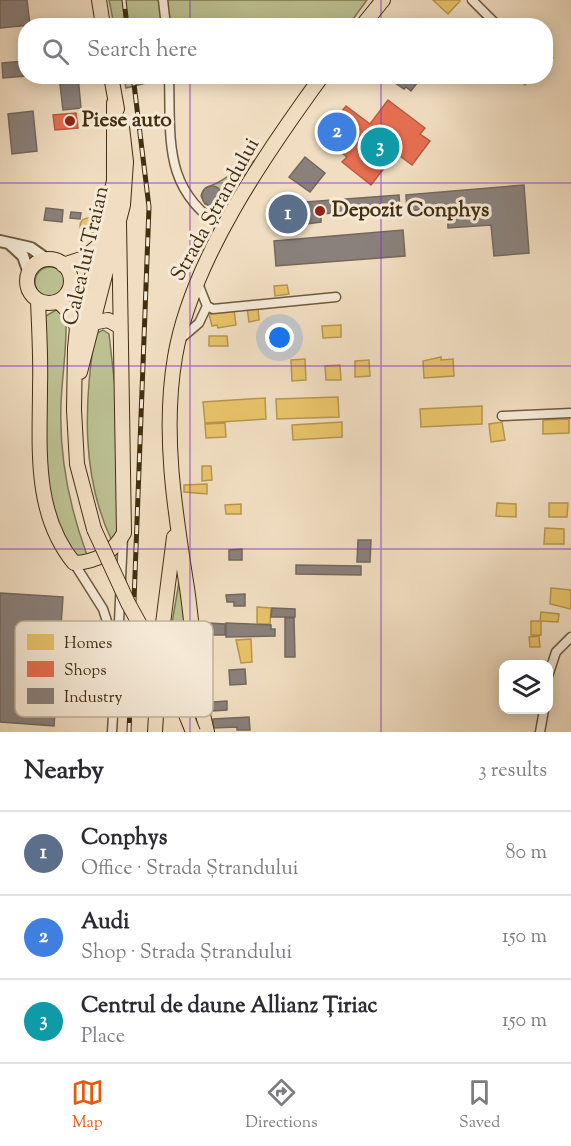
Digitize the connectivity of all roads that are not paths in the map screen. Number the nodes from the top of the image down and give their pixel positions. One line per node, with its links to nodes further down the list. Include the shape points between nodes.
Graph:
1 (99, 0): 5 (main road)
2 (164, 0): 6 (street)
3 (384, 0): 7 (main road)
4 (472, 0): 8 (street)
5 (102, 18)
6 (165, 18)
7 (369, 18)
8 (490, 18)
9 (112, 84): 12 (main road, Calea lui Traian)
10 (169, 84): 14 (street, via 171,144 177,178 184,192)
11 (316, 84): 14 (main road, Strada Ștrandului)
12 (114, 103): 13 (main road, Calea lui Traian, via 126,162); 16 (main road, Calea lui Traian, via 114,180)
13 (119, 222): 25 (main road, Calea lui Traian); 26 (main road)
14 (225, 229): 20 (main road, Strada Ștrandului)
15 (4, 241): 17 (street, via 31,248); 19 (street, via 23,256)
16 (102, 241): 18 (main road, via 84,258); 27 (main road, Calea lui Traian)
17 (48, 260): 18 (main road); 19 (main road)
18 (63, 265): 23 (main road, via 71,285)
19 (29, 273): 22 (main road, via 28,285)
20 (197, 281): 24 (street); 28 (main road, Strada Ștrandului)
21 (336, 297): 24 (street, via 213,309)
22 (38, 300): 23 (main road); 34 (main road, via 42,486 49,521)
23 (58, 301): 27 (main road, via 72,315)
24 (207, 306): 28 (street, via 199,322)
25 (92, 323): 26 (main road, via 108,320); 29 (main road, Calea lui Traian)
26 (119, 326): 33 (main road)
27 (77, 328): 29 (main road, Calea lui Traian)
28 (178, 342): 32 (main road, Strada Ștrandului, via 170,402)
29 (76, 382): 37 (main road, Calea lui Traian, bridge, via 77,464 87,509)
30 (571, 413): 31 (street)
31 (502, 416)
32 (175, 523): 38 (main road); 39 (main road, Strada Ștrandului)
33 (123, 533): 34 (main road, via 109,552); 36 (street)
34 (74, 563): 35 (street)
35 (108, 621)
36 (119, 621)
37 (138, 621)
38 (163, 621)
39 (190, 621)
40 (571, 637): 41 (street, via 556,652)
41 (553, 662)
42 (543, 714): 51 (street)
43 (113, 717): 47 (street)
44 (156, 717): 48 (main road)
45 (187, 717): 49 (main road, Calea lui Traian, bridge)
46 (205, 717): 50 (main road, Strada Ștrandului)
47 (112, 732)
48 (155, 732)
49 (193, 732)
50 (207, 732)
51 (540, 732)

